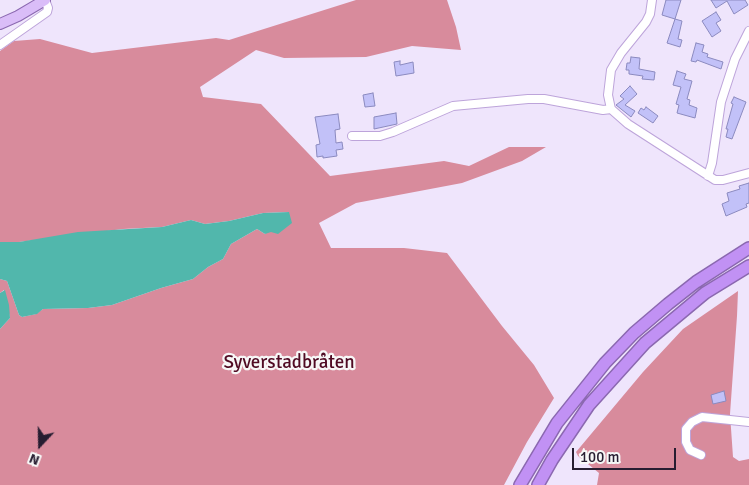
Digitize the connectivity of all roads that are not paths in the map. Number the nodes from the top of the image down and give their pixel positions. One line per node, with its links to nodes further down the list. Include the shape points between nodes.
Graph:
1 (45, 0): 3 (main road); 4 (main road); 6 (street, via 47,12)
2 (652, 0): 7 (street, via 646,22 611,70 608,95)
3 (0, 17)
4 (0, 24)
5 (749, 32): 10 (street, via 735,59 721,102)
6 (0, 44)
7 (611, 109): 8 (street, via 544,99 453,106 394,132 380,136); 10 (street, via 628,124)
8 (352, 136)
9 (749, 173): 10 (street, via 723,180)
10 (708, 176)
11 (749, 248): 15 (highway, via 668,304 605,363 557,423)
12 (749, 266): 16 (highway, via 705,293 645,343 589,405)
13 (749, 422): 14 (street, via 702,417 692,422 686,429 686,442 690,450)
14 (702, 455)
15 (520, 485)
16 (538, 485)

